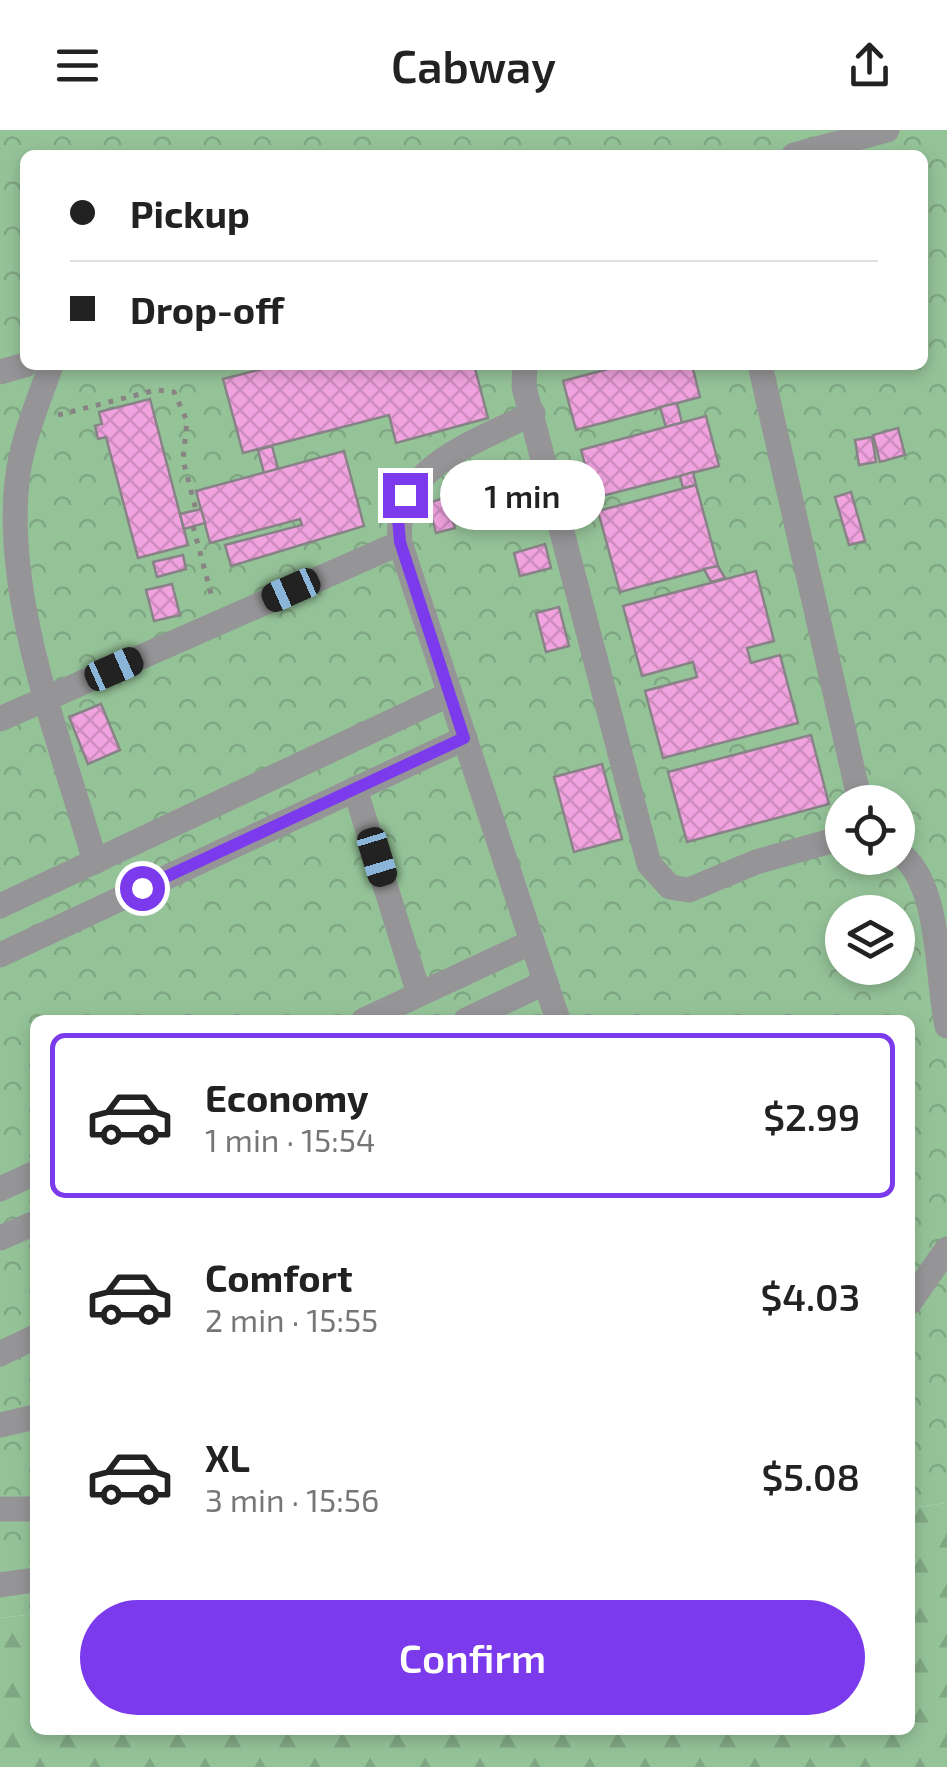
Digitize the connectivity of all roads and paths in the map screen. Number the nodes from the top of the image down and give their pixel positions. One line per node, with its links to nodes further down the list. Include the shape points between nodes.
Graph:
1 (886, 130): 2 (lane)
2 (812, 150)
3 (48, 370): 7 (lane)
4 (525, 370): 6 (lane)
5 (761, 370): 16 (lane)
6 (533, 413): 10 (lane, via 417,479 398,518); 18 (lane, via 657,878 689,890)
7 (32, 422): 8 (path, via 156,390 174,392 187,422 183,460); 13 (lane, via 17,477 16,559)
8 (196, 510)
9 (193, 526): 11 (path)
10 (400, 542): 11 (lane); 12 (lane)
11 (219, 622): 13 (lane)
12 (450, 694): 15 (lane); 19 (lane)
13 (49, 698): 14 (lane); 19 (lane)
14 (0, 719)
15 (464, 738): 17 (lane); 22 (lane)
16 (856, 785)
17 (355, 789): 23 (lane); 25 (lane)
18 (825, 843)
19 (95, 862): 21 (lane)
20 (915, 869): 29 (lane, via 930,914)
21 (0, 906)
22 (532, 942): 24 (lane); 25 (lane)
23 (0, 954)
24 (546, 982): 27 (lane); 28 (lane)
25 (420, 994): 26 (lane)
26 (375, 1015)
27 (477, 1015)
28 (556, 1015)
29 (947, 1026)
30 (30, 1175): 31 (lane)
31 (0, 1189)
32 (30, 1226): 33 (lane)
33 (3, 1238)
34 (947, 1248): 35 (lane)
35 (915, 1295)
36 (30, 1340): 37 (lane)
37 (0, 1354)
38 (30, 1418): 39 (lane)
39 (0, 1426)
40 (0, 1509): 41 (lane)
41 (30, 1509)
42 (30, 1581): 43 (lane)
43 (0, 1585)

